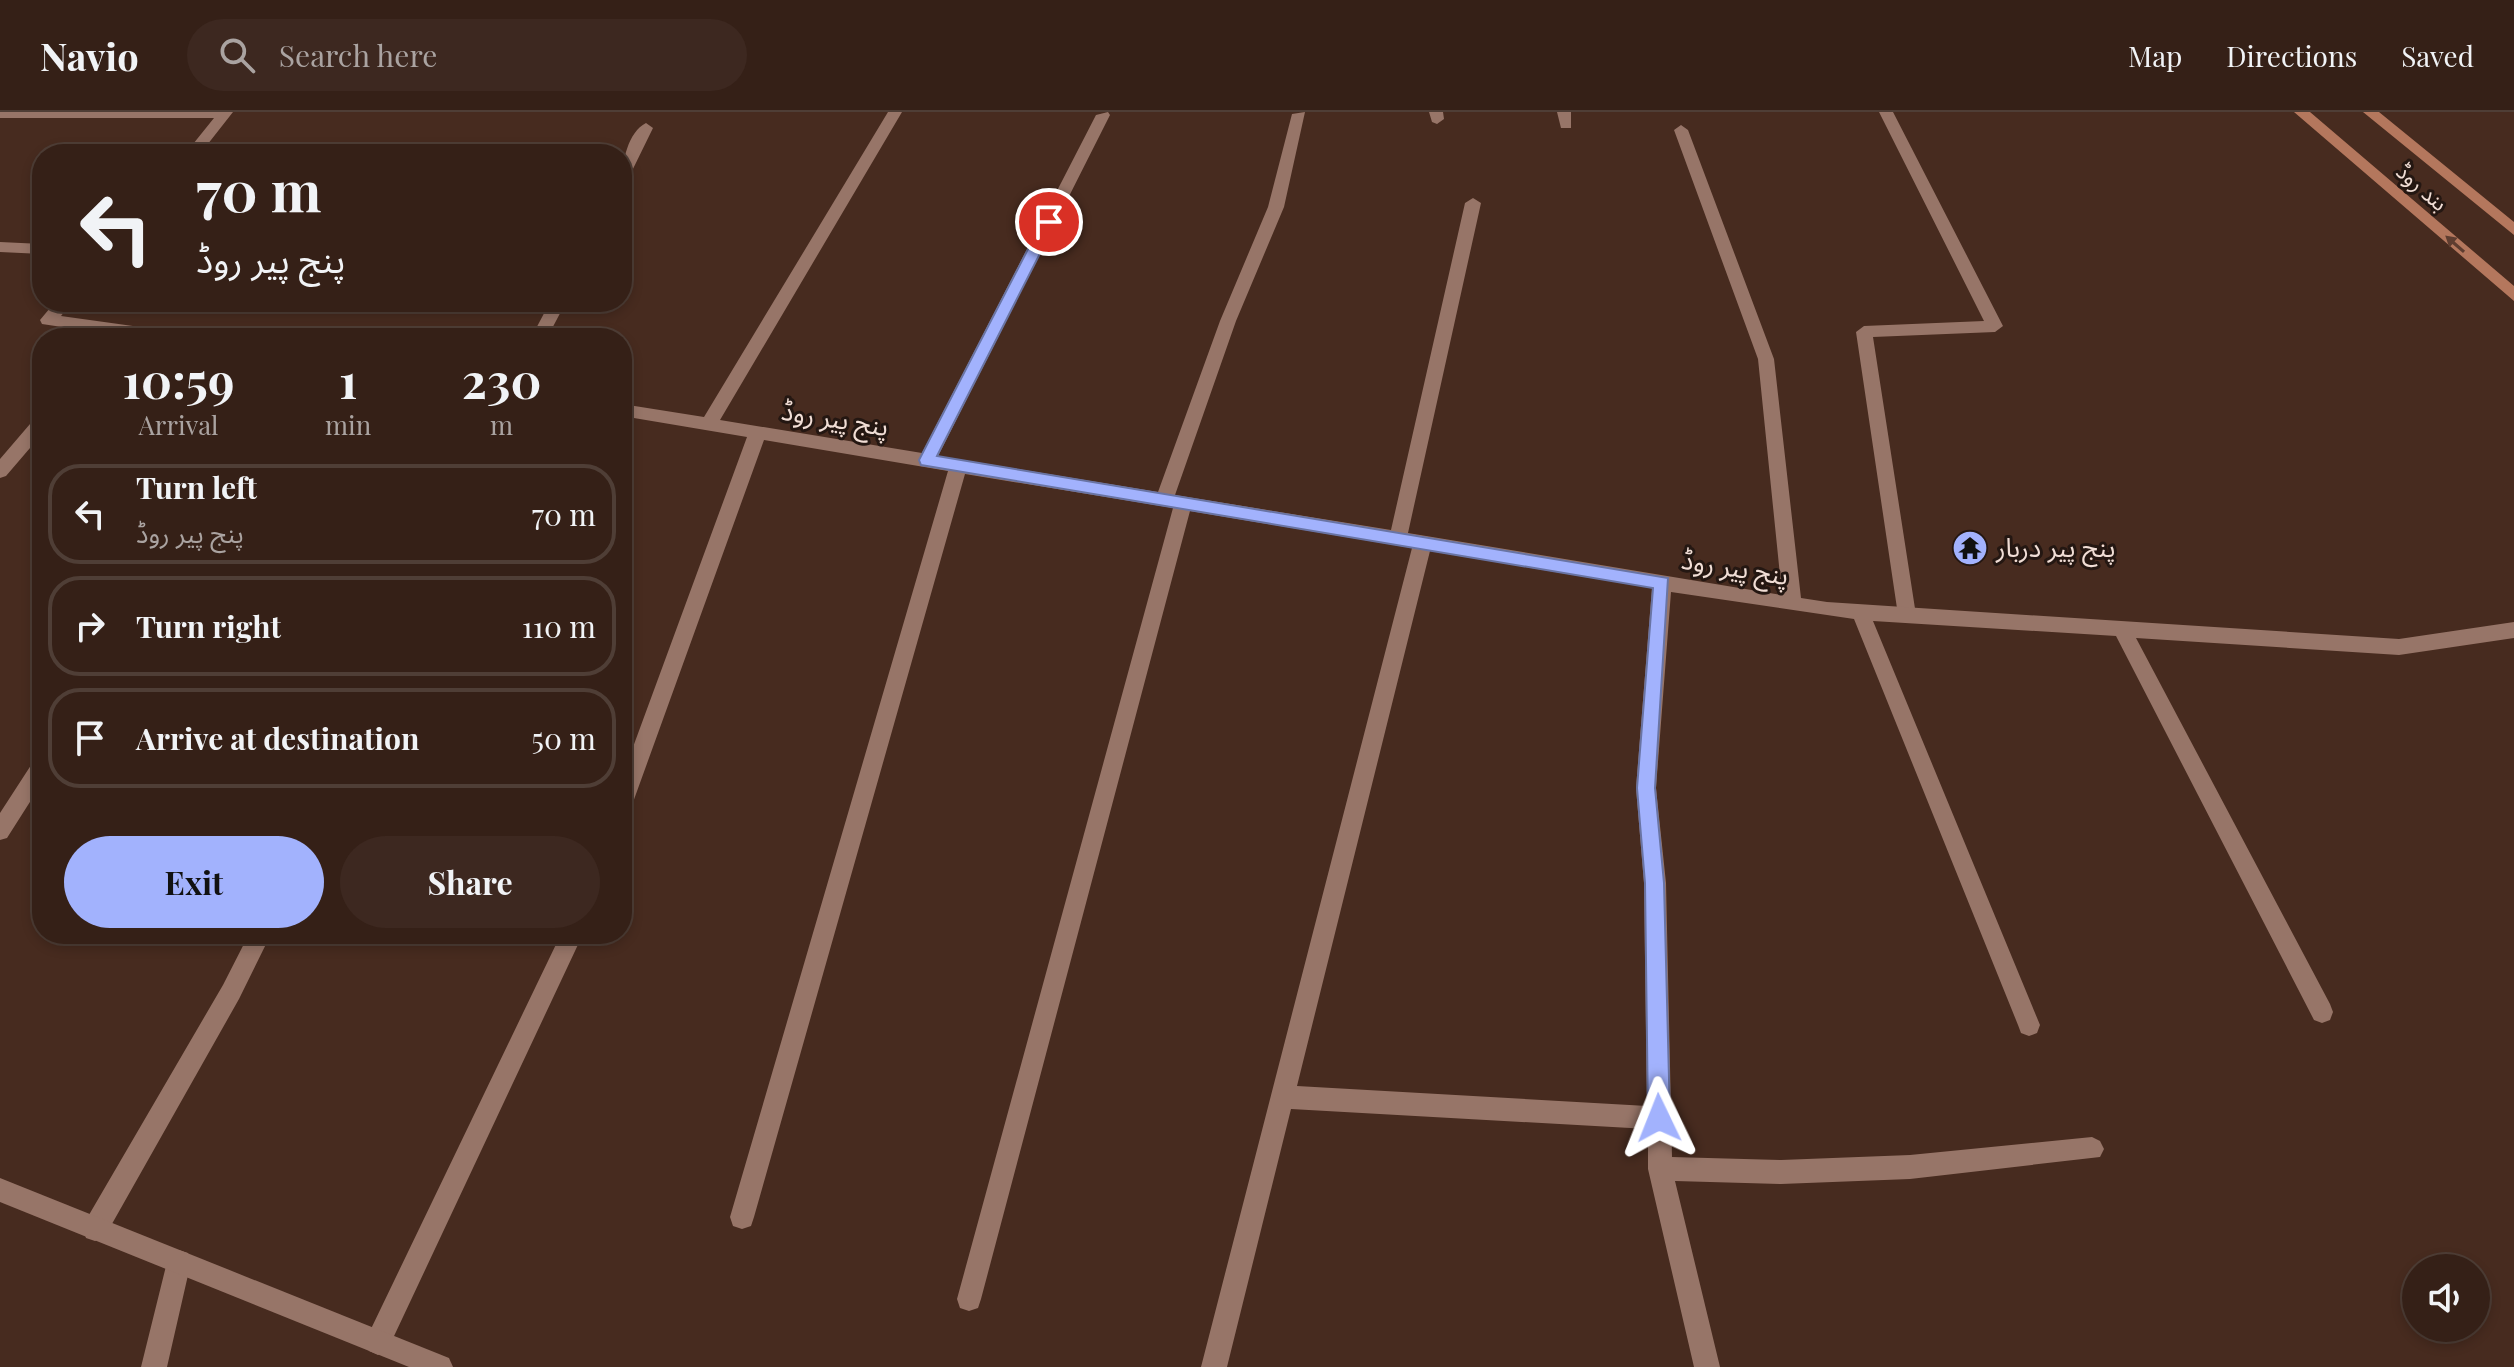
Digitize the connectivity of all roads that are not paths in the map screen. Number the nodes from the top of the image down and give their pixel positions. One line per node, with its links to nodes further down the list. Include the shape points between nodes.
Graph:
1 (895, 112): 21 (street)
2 (1886, 112): 33 (street, via 1995,326 1864,332)
3 (2301, 112): 17 (main road, بند روڈ, one-way to 3)
4 (2370, 112): 14 (main road, بند روڈ)
5 (0, 113): 6 (street)
6 (226, 113): 11 (street)
7 (1299, 114): 27 (street, via 1276,207 1228,321)
8 (1103, 115): 24 (street)
9 (646, 128): 12 (street)
10 (1681, 130): 31 (street, via 1766,359)
11 (200, 144)
12 (632, 155)
13 (1473, 203): 28 (street)
14 (2514, 230)
15 (0, 247): 16 (street)
16 (32, 249)
17 (2514, 295)
18 (55, 312): 19 (street, via 48,320)
19 (87, 328)
20 (632, 412): 21 (street, پنج پیر روڈ)
21 (709, 424): 22 (street, پنج پیر روڈ)
22 (758, 432): 24 (street, پنج پیر روڈ); 36 (street)
23 (32, 434): 26 (street)
24 (927, 460): 25 (street, پنج پیر روڈ)
25 (958, 466): 27 (street, پنج پیر روڈ); 48 (street)
26 (0, 471)
27 (1173, 501): 28 (street, پنج پیر روڈ); 51 (street)
28 (1398, 539): 29 (street, پنج پیر روڈ)
29 (1423, 543): 30 (street, پنج پیر روڈ); 43 (street)
30 (1662, 583): 31 (street, پنج پیر روڈ); 44 (street, via 1646,788 1655,883)
31 (1792, 604): 32 (street, پنج پیر روڈ)
32 (1860, 612): 33 (street, پنج پیر روڈ); 42 (street)
33 (1907, 615): 34 (street, پنج پیر روڈ)
34 (2122, 630): 35 (street, پنج پیر روڈ, via 2399,647); 41 (street)
35 (2514, 630)
36 (632, 778)
37 (32, 781): 38 (street)
38 (0, 831)
39 (255, 944): 49 (street)
40 (567, 944): 52 (street)
41 (2322, 1012)
42 (2029, 1025)
43 (1282, 1097): 44 (street); 55 (street)
44 (1659, 1118): 46 (street)
45 (2092, 1149): 46 (street, via 1910,1167)
46 (1660, 1169): 56 (street)
47 (0, 1190): 49 (street)
48 (742, 1217)
49 (95, 1229): 50 (street)
50 (179, 1262): 52 (street); 53 (street)
51 (969, 1299)
52 (378, 1342): 54 (street)
53 (154, 1367)
54 (440, 1367)
55 (1214, 1367)
56 (1707, 1367)

